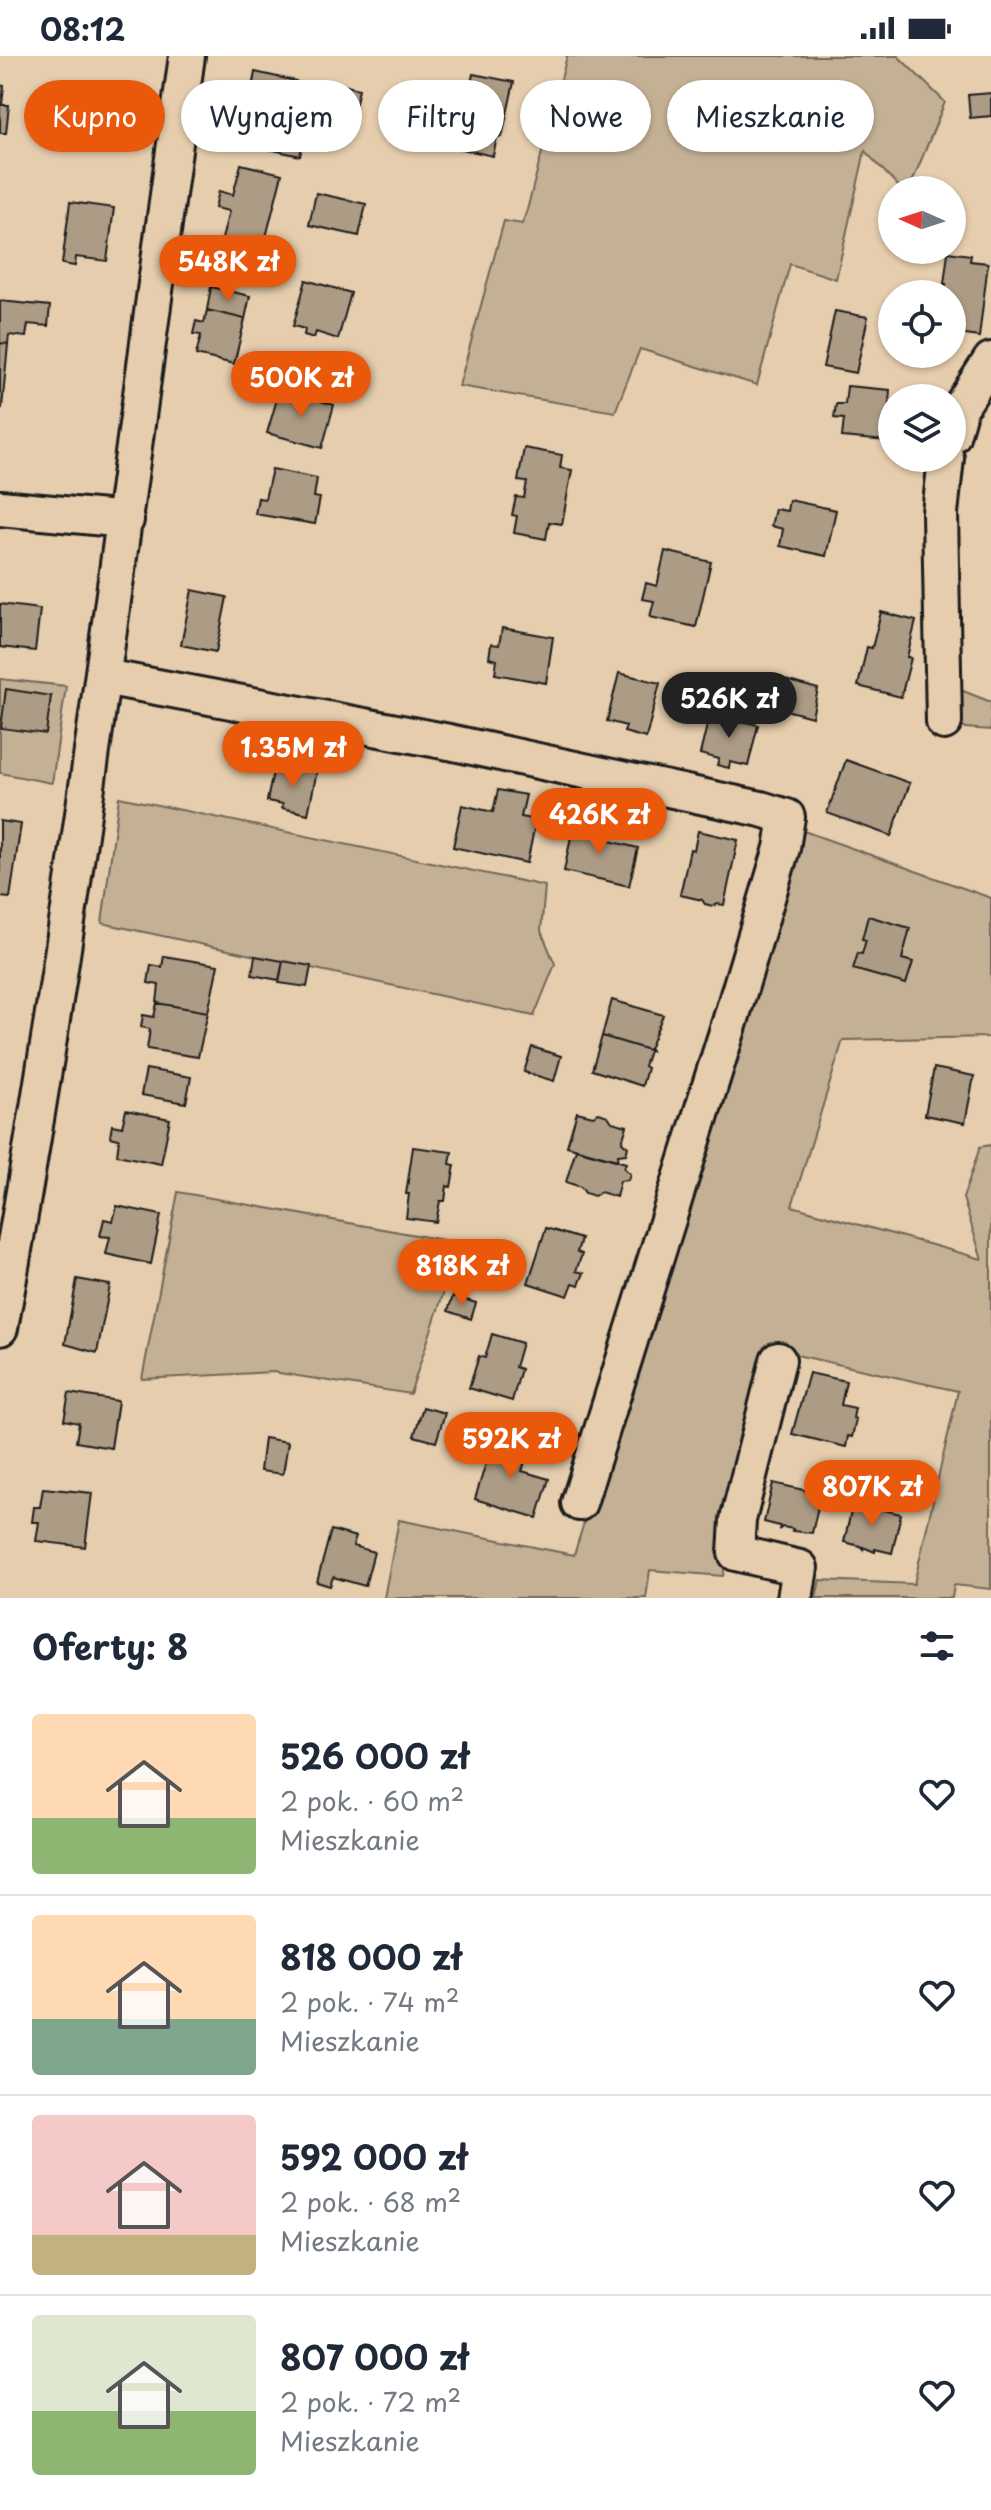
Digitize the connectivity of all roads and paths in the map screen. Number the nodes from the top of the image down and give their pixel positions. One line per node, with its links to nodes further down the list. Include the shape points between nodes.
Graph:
1 (187, 56): 6 (street)
2 (991, 360): 3 (street)
3 (966, 399)
4 (944, 472): 8 (street, via 940,513)
5 (0, 508): 6 (street)
6 (126, 520): 7 (street)
7 (104, 677): 9 (street); 11 (street, via 449,742 787,817 734,1008)
8 (944, 722)
9 (0, 1328)
10 (778, 1360): 12 (street, via 738,1520 736,1553 800,1568)
11 (579, 1503)
12 (795, 1598)

